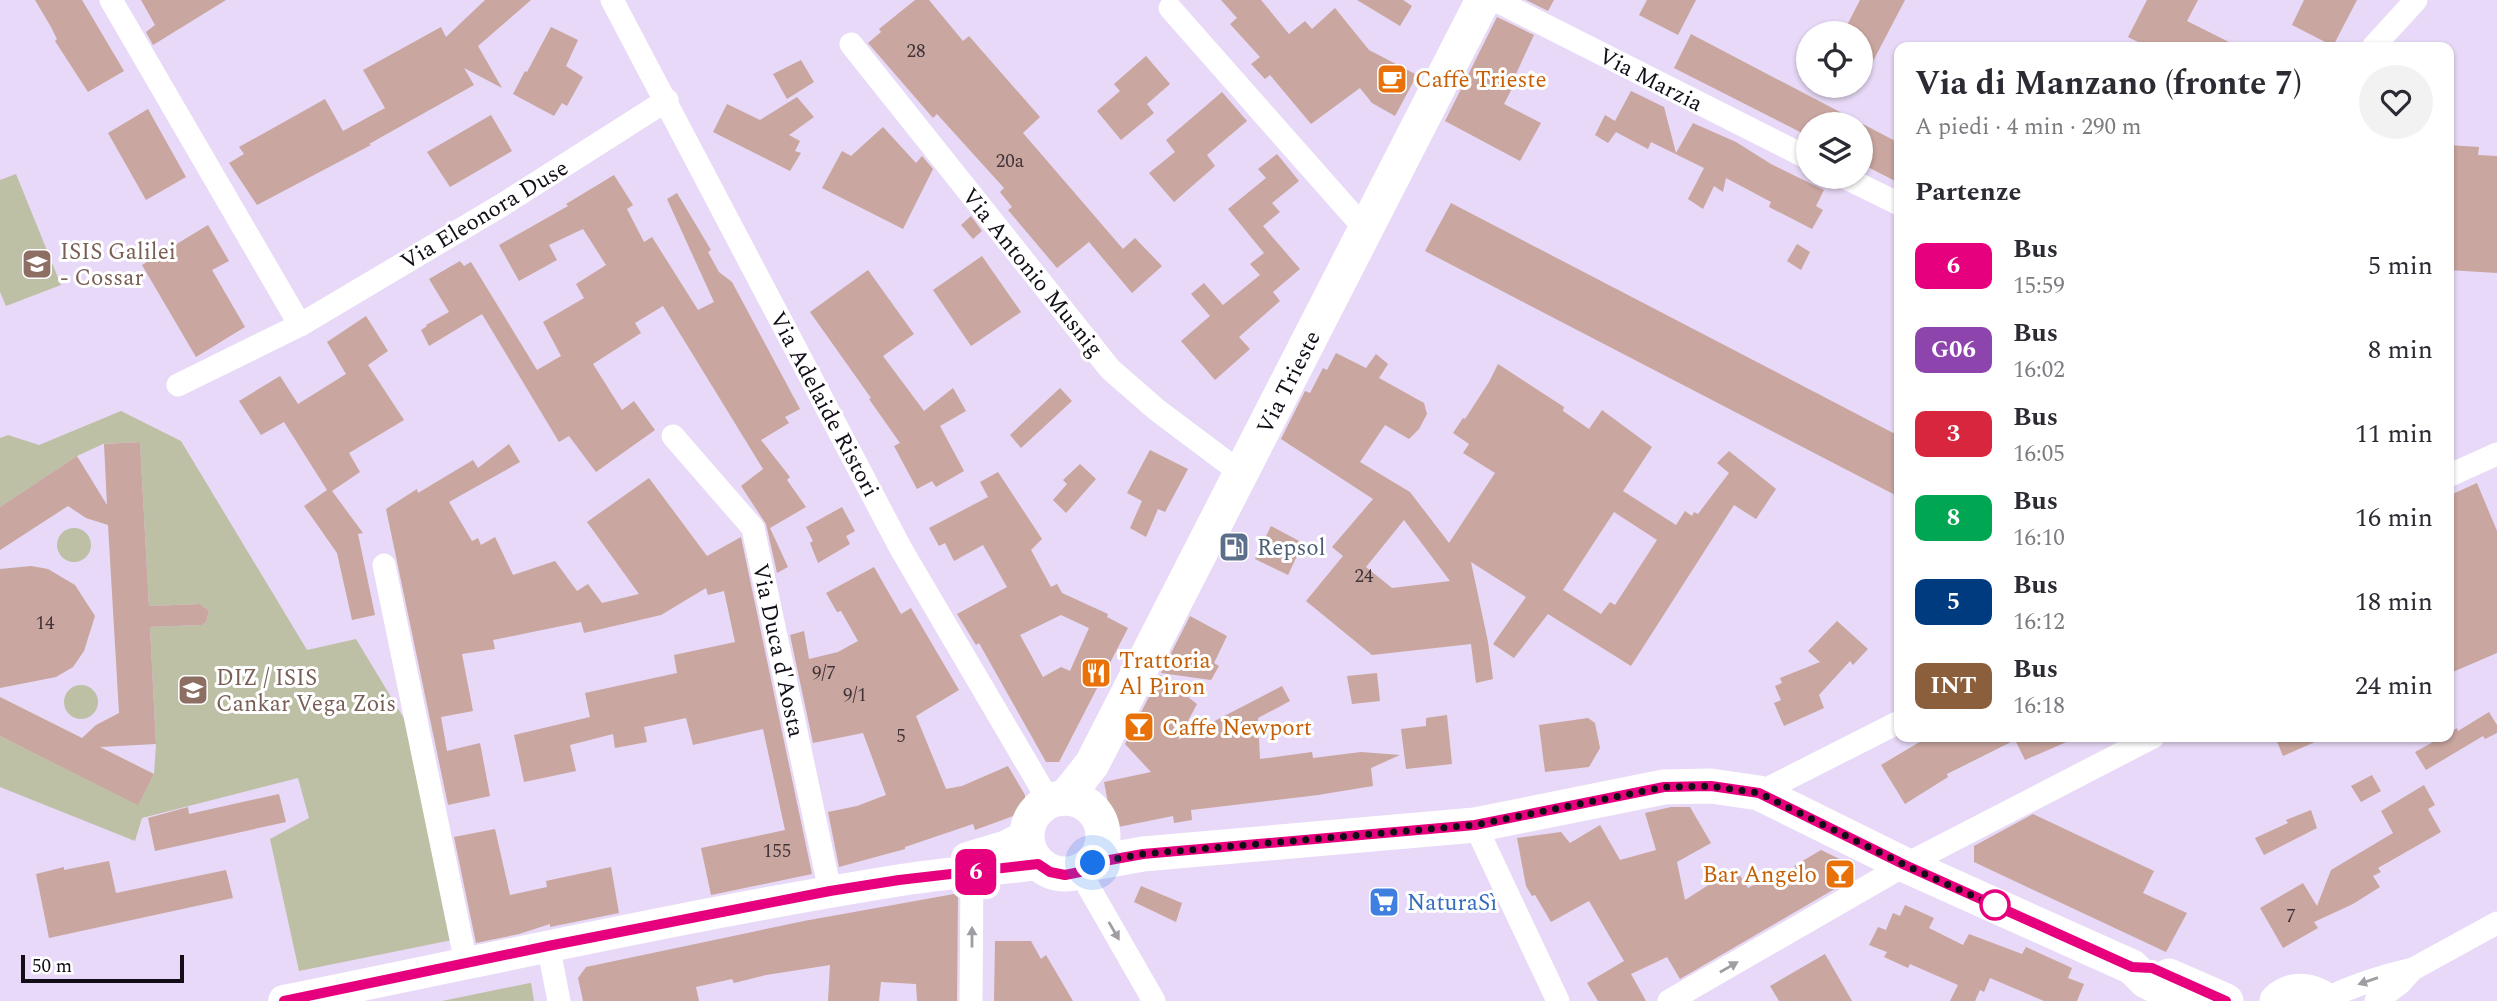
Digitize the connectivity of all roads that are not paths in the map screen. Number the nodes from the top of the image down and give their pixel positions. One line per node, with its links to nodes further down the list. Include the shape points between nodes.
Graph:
1 (612, 0): 9 (street, Via Adelaide Ristori)
2 (1483, 0): 13 (main road, Via Trieste)
3 (1495, 0): 10 (street, Via Marzia)
4 (2416, 0): 7 (street)
5 (112, 2): 14 (street)
6 (1170, 8): 13 (street)
7 (2378, 42)
8 (851, 44): 18 (street, Via Antonio Musnig, via 1110,369)
9 (667, 100): 14 (street, Via Eleonora Duse); 24 (street, Via Adelaide Ristori, via 901,549)
10 (1796, 152)
11 (1868, 189): 12 (street)
12 (1894, 202)
13 (1366, 230): 18 (main road, Via Trieste)
14 (300, 325): 15 (street, Via Eleonora Duse)
15 (178, 385)
16 (673, 436): 31 (street, Via Duca d'Aosta, via 753,528)
17 (2497, 454): 19 (street)
18 (1241, 473): 24 (main road, Via Trieste, via 1092,764)
19 (2454, 473)
20 (384, 565): 34 (street)
21 (1894, 725): 23 (street)
22 (2143, 742): 28 (street)
23 (1759, 793): 25 (main road, via 1711,786 1664,787); 28 (main road)
24 (1067, 801): 26 (main road, via 1037,809 1029,821); 27 (main road, via 1097,814 1103,828)
25 (1475, 825): 27 (main road); 43 (street)
26 (1032, 850): 27 (main road, via 1050,872 1058,874 1065,875); 29 (main road); 30 (main road, via 1007,846)
27 (1092, 859): 42 (street, one-way to 42)
28 (1905, 865): 35 (main road); 44 (street, one-way to 28)
29 (972, 872): 30 (main road); 41 (street, one-way to 29)
30 (899, 880): 31 (main road)
31 (830, 891): 33 (main road)
32 (2497, 923): 36 (street)
33 (548, 946): 34 (main road); 40 (street)
34 (466, 963): 39 (main road)
35 (2132, 967): 45 (main road, via 2146,981); 46 (main road, via 2152,968)
36 (2413, 969): 37 (street); 38 (street, one-way to 38, via 2353,986)
37 (2382, 999)
38 (2326, 1000): 47 (main road, via 2311,991 2294,991)
39 (284, 1001)
40 (559, 1001)
41 (971, 1001)
42 (1154, 1001)
43 (1558, 1001)
44 (1670, 1001)
45 (2188, 1001)
46 (2226, 1001)
47 (2277, 1001)

